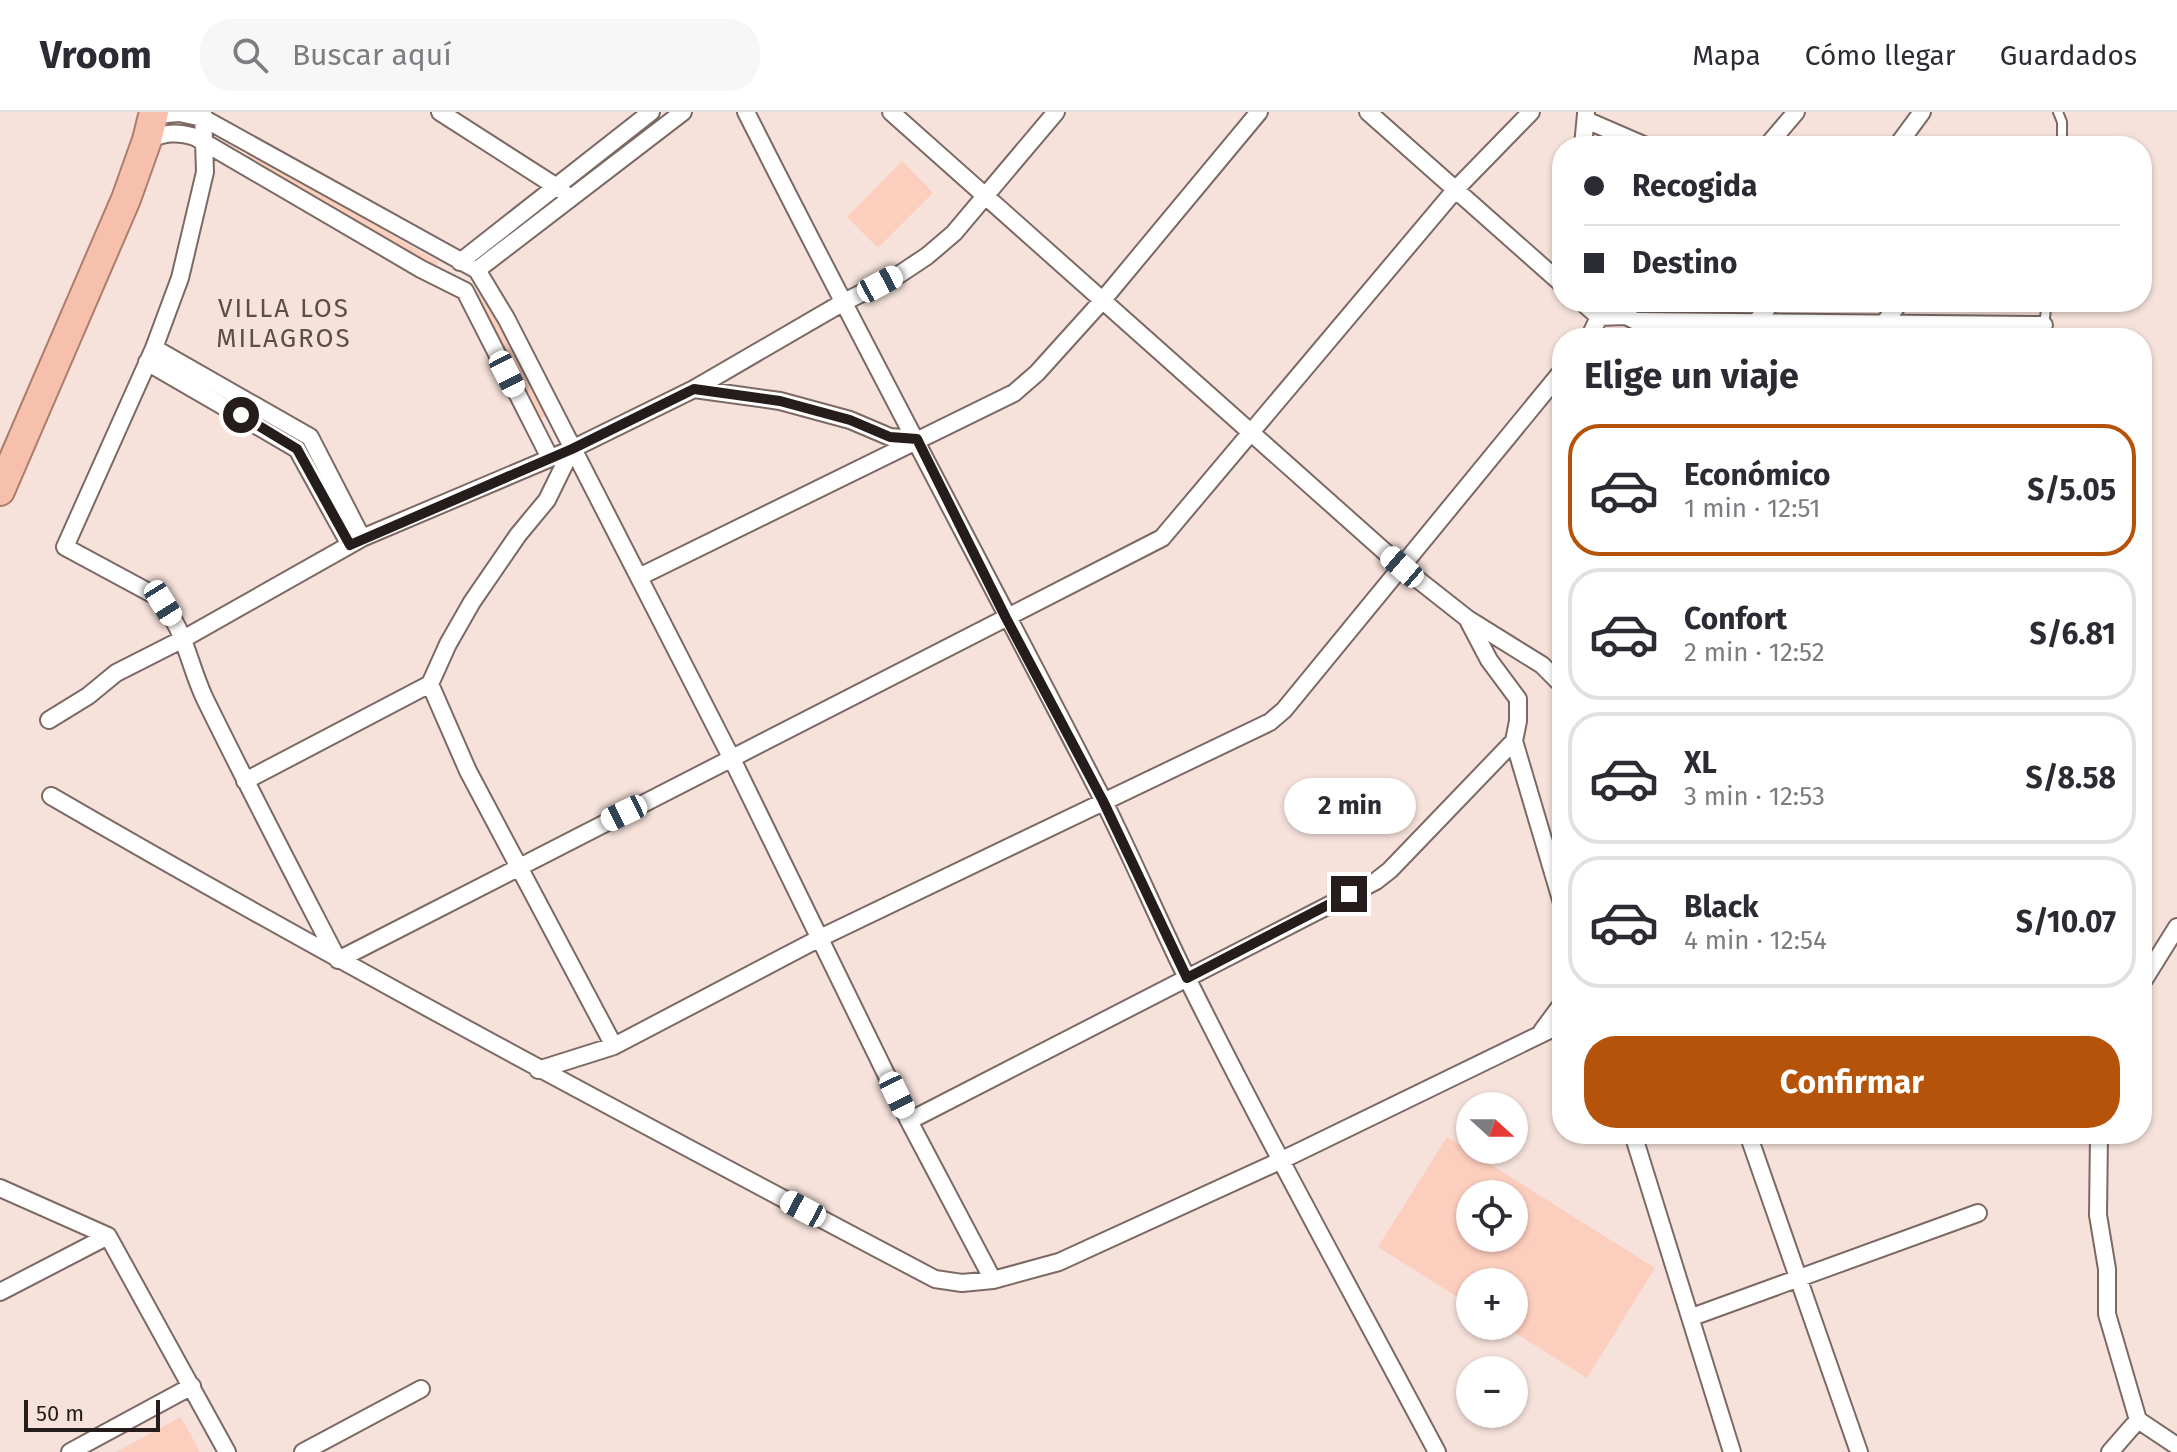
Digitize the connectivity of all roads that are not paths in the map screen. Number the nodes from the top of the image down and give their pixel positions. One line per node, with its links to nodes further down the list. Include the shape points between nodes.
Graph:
1 (440, 112): 24 (street)
2 (683, 112): 16 (street)
3 (746, 112): 30 (street)
4 (891, 112): 25 (street)
5 (1056, 112): 25 (street)
6 (1259, 112): 29 (street)
7 (1368, 112): 23 (street)
8 (1531, 112): 23 (street)
9 (1796, 112): 19 (street)
10 (1922, 112): 20 (street)
11 (2058, 112): 21 (lane)
12 (645, 113): 16 (street); 24 (street)
13 (203, 115): 15 (street, via 179,113); 22 (street); 26 (street)
14 (1586, 116): 17 (street); 18 (street)
15 (152, 122): 22 (street, via 165,133 182,133); 50 (highway, via 117,221)
16 (662, 128): 24 (street)
17 (1584, 136)
18 (1626, 136)
19 (1776, 136)
20 (1904, 136)
21 (2062, 136)
22 (205, 143): 43 (street, via 205,172 185,261); 49 (street, via 465,291)
23 (1456, 189): 28 (street); 46 (street)
24 (564, 192): 26 (street); 27 (street)
25 (986, 197): 29 (street); 30 (street, via 927,256)
26 (460, 262): 27 (street)
27 (477, 270): 48 (street)
28 (1552, 275)
29 (1102, 301): 46 (street); 47 (street, via 1014,393)
30 (842, 303): 45 (street); 47 (street)
31 (1593, 312): 36 (street)
32 (1634, 312): 37 (street)
33 (1764, 312): 38 (street)
34 (1892, 312): 39 (street)
35 (2046, 312): 40 (lane)
36 (1599, 317): 37 (street); 41 (street)
37 (1632, 318): 38 (street); 42 (street)
38 (1756, 322): 39 (street)
39 (1884, 323): 40 (street)
40 (2044, 325)
41 (1594, 328)
42 (1650, 328)
43 (150, 355): 51 (street, via 310,437); 56 (street, via 65,547 156,596)
44 (1552, 383): 52 (street)
45 (694, 389): 47 (street, via 780,401 890,437); 48 (street)
46 (1250, 433): 52 (street); 54 (street, via 1162,538)
47 (917, 439): 53 (street); 54 (street)
48 (572, 449): 49 (street); 53 (street); 58 (street, via 547,500 472,602)
49 (550, 458): 51 (street)
50 (0, 491)
51 (356, 542): 56 (street)
52 (1402, 567): 55 (street); 64 (street, via 1270,722)
53 (639, 577): 61 (street)
54 (1006, 618): 61 (street); 64 (street)
55 (1468, 619): 57 (street); 60 (street, via 1518,699)
56 (185, 638): 59 (street, via 116,673); 62 (street, via 194,676)
57 (1552, 675)
58 (430, 684): 62 (street); 65 (street)
59 (49, 720)
60 (1514, 741): 66 (street); 71 (street, via 1376,881)
61 (732, 759): 65 (street); 68 (street)
62 (245, 781): 69 (street)
63 (51, 796): 69 (street)
64 (1103, 801): 68 (street); 71 (street)
65 (517, 866): 69 (street); 75 (street)
66 (1552, 869)
67 (2177, 927): 70 (street)
68 (820, 938): 75 (street); 77 (street)
69 (338, 960): 76 (street)
70 (2152, 967)
71 (1187, 978): 77 (street); 81 (street)
72 (1552, 1017): 74 (street)
73 (1552, 1028): 74 (street)
74 (1541, 1032): 81 (street)
75 (614, 1046): 76 (street)
76 (538, 1070): 86 (street, via 935,1279)
77 (909, 1121): 86 (street)
78 (1636, 1144): 88 (street)
79 (1751, 1144): 85 (street)
80 (2099, 1144): 91 (street, via 2098,1215 2107,1269 2107,1314)
81 (1282, 1160): 86 (street, via 1059,1262); 96 (street)
82 (0, 1188): 84 (street)
83 (1978, 1213): 85 (street)
84 (108, 1236): 87 (street); 89 (street)
85 (1798, 1278): 88 (street); 98 (street)
86 (993, 1280)
87 (0, 1292)
88 (1692, 1317): 97 (street)
89 (192, 1386): 93 (street); 94 (street)
90 (421, 1389): 95 (street)
91 (2138, 1420): 92 (street); 99 (street)
92 (2177, 1446)
93 (70, 1452)
94 (227, 1452)
95 (303, 1452)
96 (1437, 1452)
97 (1732, 1452)
98 (1859, 1452)
99 (2110, 1452)

